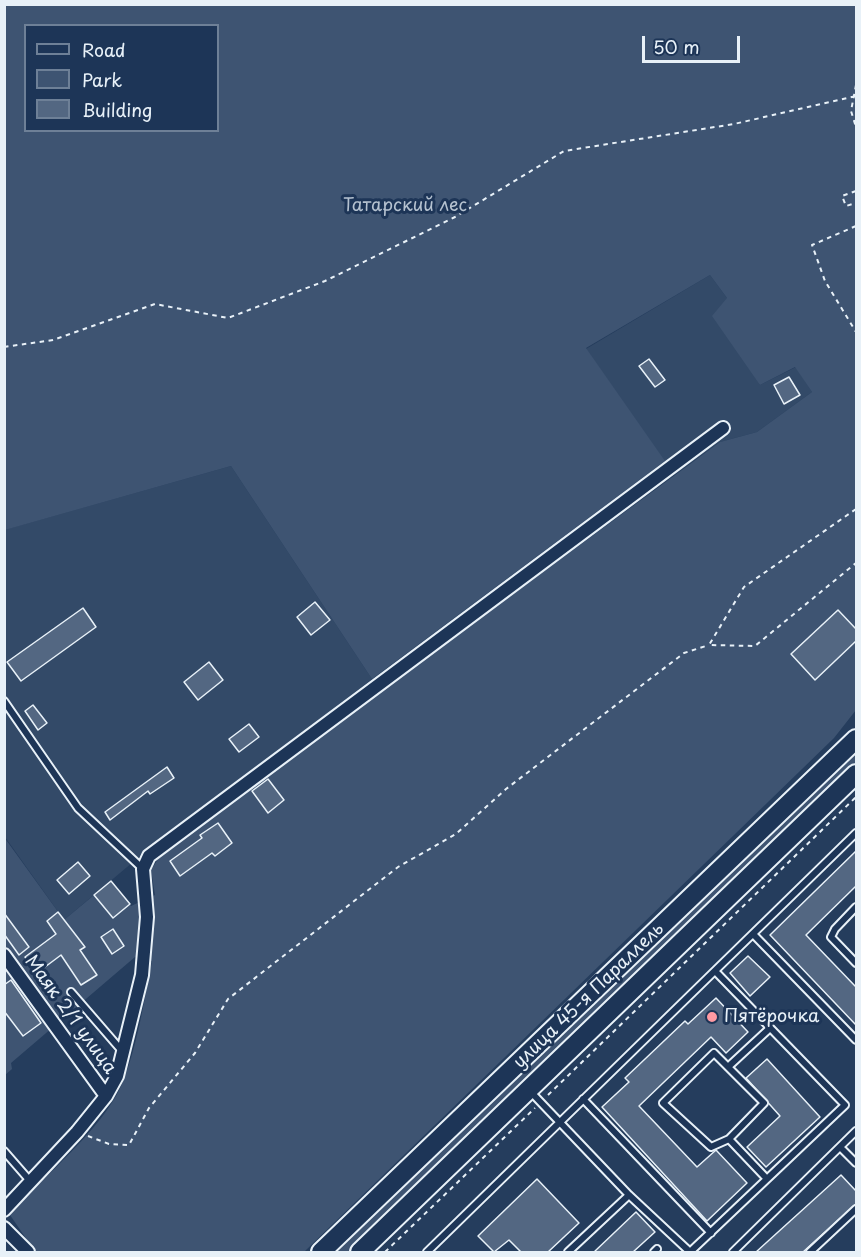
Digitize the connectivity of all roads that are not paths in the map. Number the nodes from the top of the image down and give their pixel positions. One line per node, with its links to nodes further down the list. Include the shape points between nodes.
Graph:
1 (723, 428): 6 (street, via 149,856)
2 (4, 702): 6 (lane, via 78,808)
3 (856, 739): 34 (main road, улица 45-я Параллель)
4 (856, 774): 18 (main road, улица 45-я Параллель)
5 (856, 833): 8 (lane)
6 (143, 868): 15 (street, via 147,917 142,975)
7 (856, 907): 10 (lane, via 831,937)
8 (753, 934): 11 (lane); 14 (lane)
9 (4, 955): 17 (street, Маяк 2/1 улица)
10 (856, 963)
11 (715, 971): 13 (lane); 19 (lane)
12 (71, 992): 15 (lane)
13 (770, 1028): 16 (lane); 26 (lane, via 845,1105)
14 (856, 1040)
15 (124, 1053): 17 (street)
16 (728, 1067): 22 (lane, via 764,1103); 22 (lane, via 714,1053 663,1103 711,1147)
17 (106, 1096): 27 (street)
18 (535, 1096): 20 (lane); 35 (main road, улица 45-я Параллель)
19 (584, 1099): 20 (lane); 32 (lane)
20 (560, 1122): 28 (lane); 36 (lane)
21 (856, 1131): 23 (lane)
22 (729, 1139): 26 (lane)
23 (840, 1147): 25 (lane); 39 (lane)
24 (4, 1151): 27 (lane)
25 (856, 1163)
26 (767, 1179): 32 (lane)
27 (31, 1182): 29 (street)
28 (629, 1195): 37 (lane); 38 (lane)
29 (4, 1209)
30 (856, 1209): 40 (lane)
31 (4, 1228): 33 (street)
32 (711, 1233): 38 (lane)
33 (28, 1252)
34 (321, 1252)
35 (360, 1252)
36 (427, 1252)
37 (568, 1252)
38 (690, 1252)
39 (733, 1252)
40 (810, 1252)

